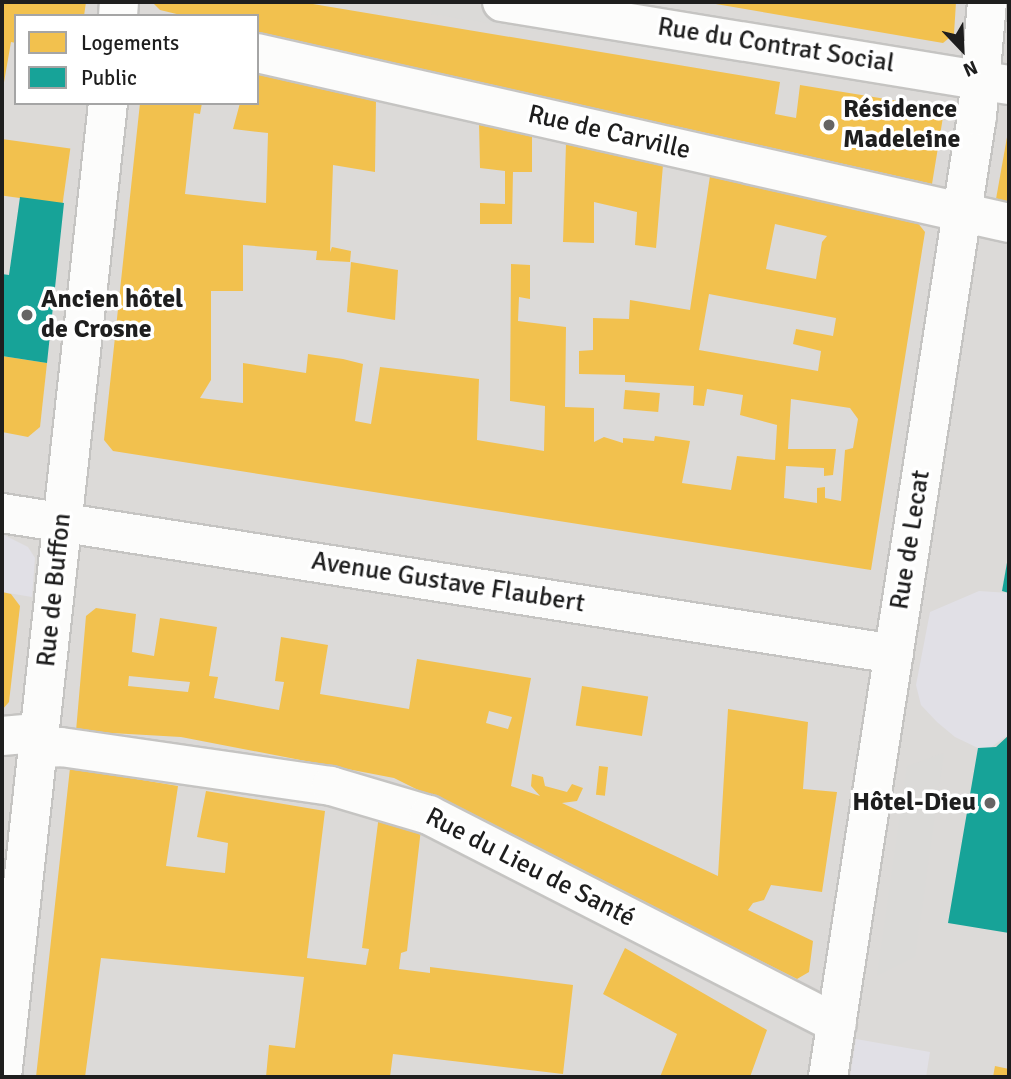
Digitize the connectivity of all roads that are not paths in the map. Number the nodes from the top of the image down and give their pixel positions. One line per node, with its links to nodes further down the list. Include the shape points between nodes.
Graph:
1 (987, 2): 4 (street, Rue de Lecat)
2 (523, 3): 4 (street, Rue du Contrat Social)
3 (259, 53): 6 (street, Rue de Carville)
4 (996, 83): 6 (street, Rue de Lecat)
5 (108, 105): 9 (street, Rue de Buffon)
6 (962, 213): 7 (street, Rue de Carville); 10 (street, Rue de Lecat)
7 (1009, 223)
8 (2, 513): 9 (street, Avenue Gustave Flaubert)
9 (64, 522): 10 (street, Avenue Gustave Flaubert); 11 (street, Rue de Buffon)
10 (894, 654): 12 (street, Rue de Lecat)
11 (26, 739): 12 (street, Rue du Lieu de Santé, via 331,786 429,815); 13 (street, Rue de Buffon)
12 (837, 1024): 14 (street, Rue de Lecat)
13 (2, 1077)
14 (828, 1077)

